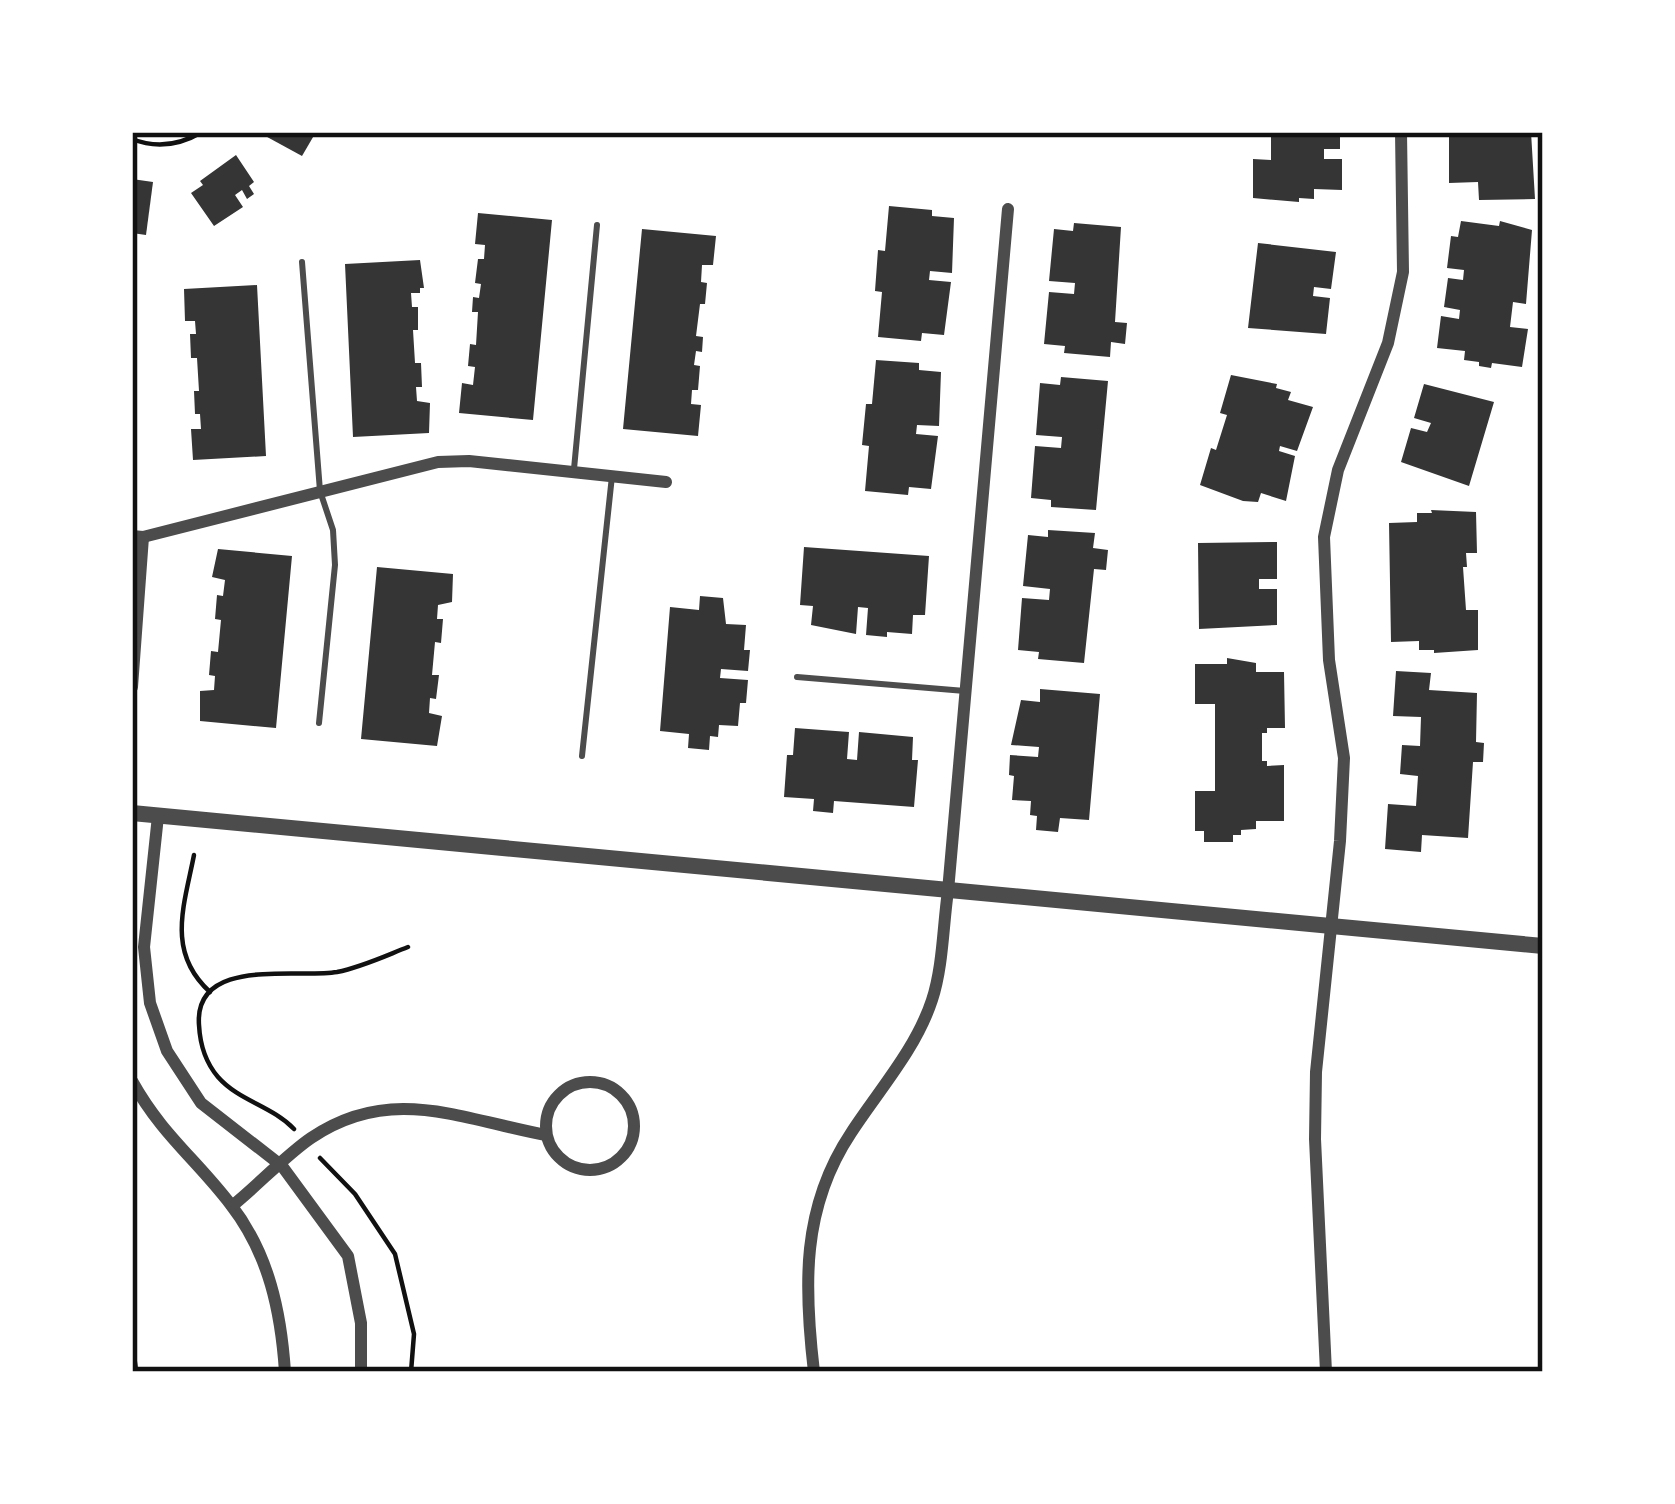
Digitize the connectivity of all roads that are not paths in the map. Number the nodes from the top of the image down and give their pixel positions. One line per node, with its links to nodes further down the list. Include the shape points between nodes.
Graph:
1 (1401, 132): 18 (street, via 1402,272 1388,343 1338,470 1324,537 1327,640 1344,758)
2 (1008, 209): 12 (street)
3 (597, 225): 5 (lane)
4 (302, 262): 8 (lane)
5 (574, 472): 6 (street); 8 (street, via 438,462)
6 (612, 476): 7 (street); 14 (lane)
7 (666, 482)
8 (320, 490): 9 (street); 13 (lane, via 335,565)
9 (138, 537): 11 (street)
10 (796, 677): 12 (lane)
11 (132, 687)
12 (965, 691): 17 (street)
13 (319, 724)
14 (582, 756)
15 (132, 813): 16 (street)
16 (158, 816): 17 (street); 20 (street)
17 (948, 891): 18 (street); 29 (street, via 932,1000 815,1205 805,1297)
18 (1331, 926): 19 (street); 30 (street, via 1315,1139)
19 (1543, 946)
20 (138, 947): 23 (street, via 167,1051 201,1103)
21 (132, 1081): 24 (street, via 153,1119)
22 (546, 1136): 22 (street, via 558,1095 583,1083 611,1087 634,1123 627,1151 603,1169 561,1161); 23 (street, via 425,1108 378,1108 337,1122)
23 (282, 1166): 24 (street); 28 (street, via 348,1256)
24 (232, 1206): 27 (street, via 262,1257 282,1318)
25 (132, 1350): 26 (lane)
26 (136, 1372)
27 (285, 1372)
28 (361, 1372)
29 (814, 1372)
30 (1326, 1372)

